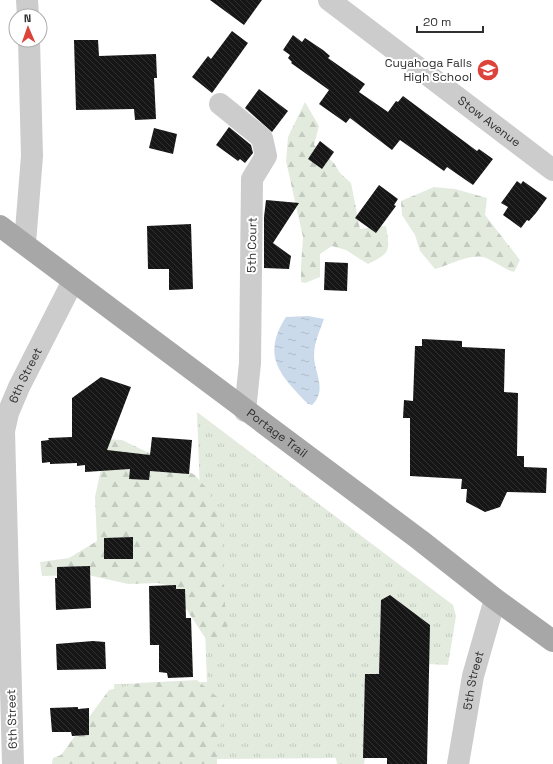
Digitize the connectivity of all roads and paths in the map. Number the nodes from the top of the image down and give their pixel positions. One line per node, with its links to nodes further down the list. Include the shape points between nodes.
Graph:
1 (329, 0): 4 (street, Stow Avenue)
2 (29, 48): 6 (street, via 32,156)
3 (220, 104): 8 (street, 5th Court, via 262,138 266,156 252,179 250,363)
4 (553, 170)
5 (0, 226): 6 (main road, Portage Trail)
6 (24, 243): 7 (main road, Portage Trail)
7 (73, 281): 8 (main road, Portage Trail); 11 (street, 6th Street, via 19,387 4,430)
8 (245, 411): 9 (main road, Portage Trail, via 420,540)
9 (494, 599): 10 (main road, Portage Trail); 13 (street, 5th Street, via 473,676)
10 (553, 641)
11 (6, 707): 12 (street, 6th Street)
12 (13, 764)
13 (458, 764)

